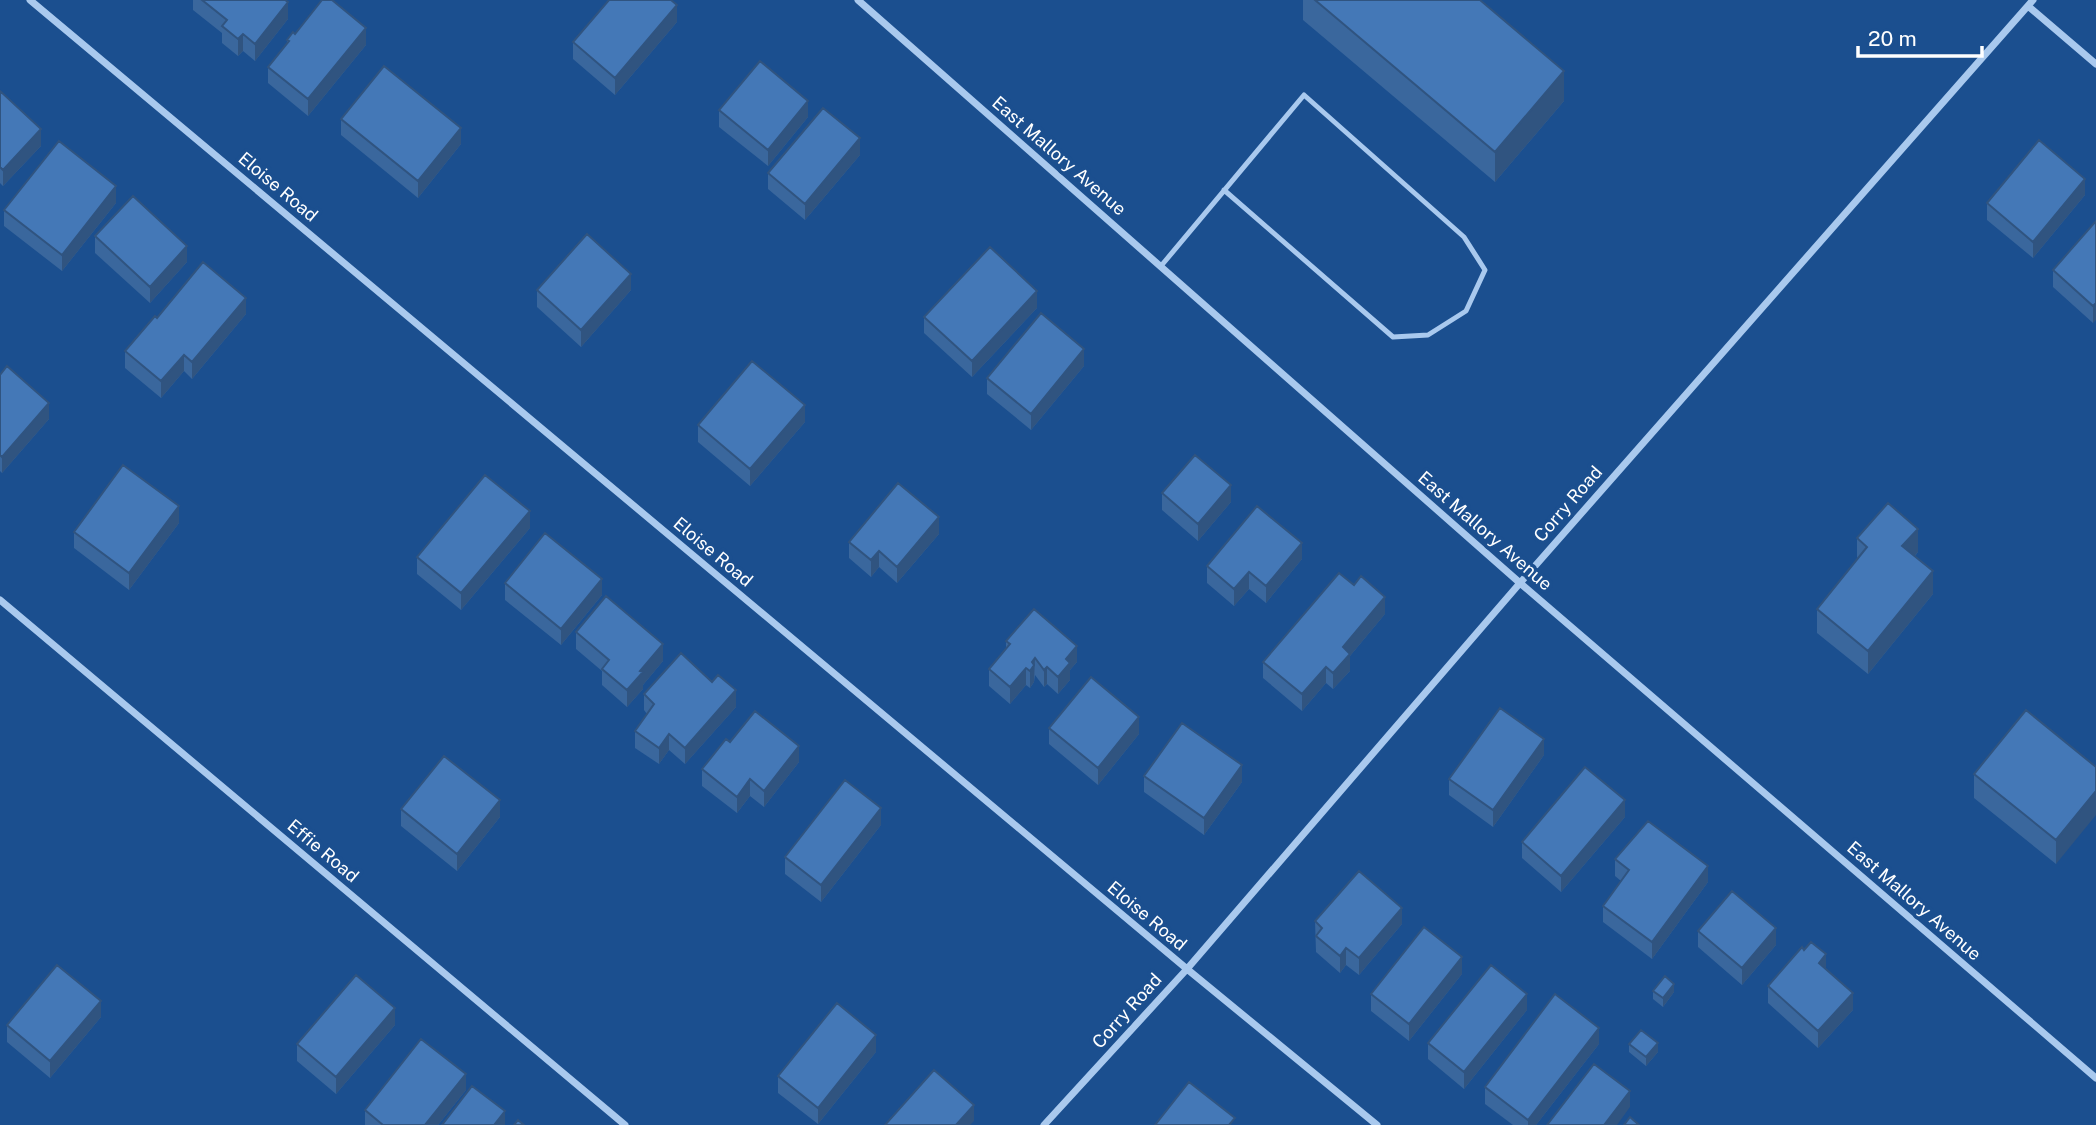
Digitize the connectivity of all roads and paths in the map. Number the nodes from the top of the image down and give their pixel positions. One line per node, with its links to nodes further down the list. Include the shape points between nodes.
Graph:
1 (30, 0): 9 (street, Eloise Road)
2 (858, 0): 6 (street, East Mallory Avenue)
3 (2030, 3): 4 (street); 7 (street, Corry Road)
4 (2096, 64)
5 (1224, 191): 5 (lane, via 1304,95 1464,237 1485,270 1466,311 1429,335 1393,337); 6 (lane)
6 (1161, 266): 7 (street, East Mallory Avenue)
7 (1520, 583): 9 (street, Corry Road); 10 (street, East Mallory Avenue)
8 (0, 600): 11 (street, Effie Road)
9 (1187, 969): 12 (street, Corry Road); 13 (street, Eloise Road)
10 (2096, 1078)
11 (625, 1125)
12 (1044, 1125)
13 (1377, 1125)

